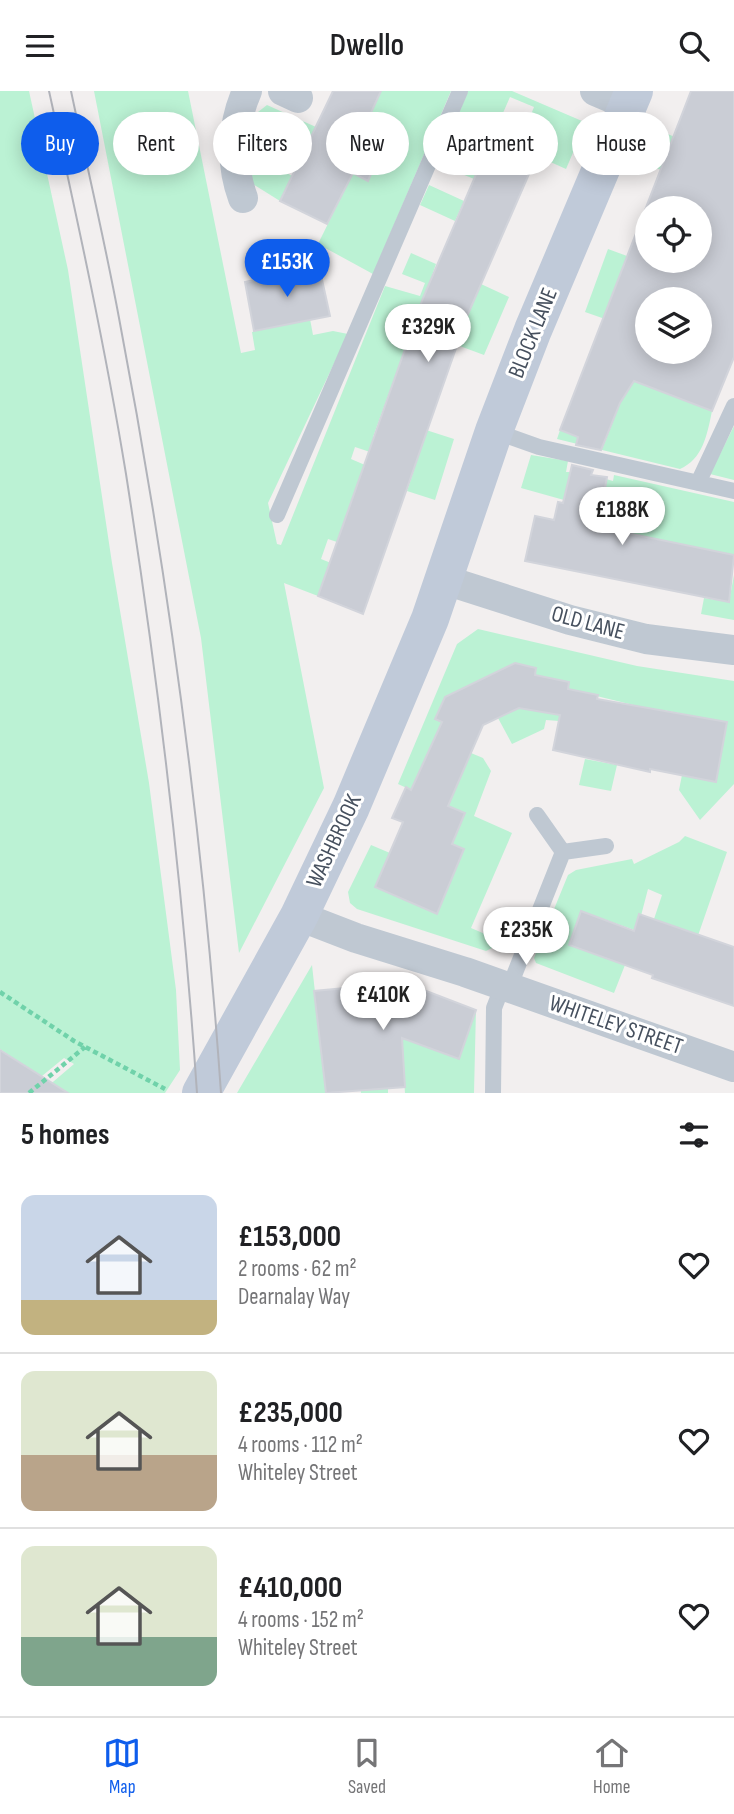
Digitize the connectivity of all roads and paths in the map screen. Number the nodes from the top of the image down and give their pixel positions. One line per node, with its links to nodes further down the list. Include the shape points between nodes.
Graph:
1 (247, 91): 4 (street, via 234,144)
2 (460, 91): 9 (lane)
3 (619, 96): 6 (main road, BLOCK LANE)
4 (243, 198)
5 (734, 406): 7 (lane)
6 (494, 431): 7 (lane, via 540,447); 10 (main road, BLOCK LANE)
7 (698, 483): 8 (lane)
8 (734, 491)
9 (277, 515)
10 (445, 580): 11 (street, OLD LANE, via 570,621 646,639); 15 (main road, WASHBROOK, via 356,794)
11 (734, 650)
12 (537, 815): 14 (lane)
13 (606, 846): 14 (lane)
14 (563, 852): 16 (lane)
15 (299, 916): 16 (street, WHITELEY STREET); 22 (main road, WASHBROOK)
16 (506, 987): 19 (street, WHITELEY STREET); 23 (lane, via 494,1008)
17 (0, 992): 18 (path)
18 (86, 1047): 20 (path); 21 (path)
19 (734, 1067)
20 (29, 1093)
21 (171, 1093)
22 (201, 1093)
23 (493, 1093)

